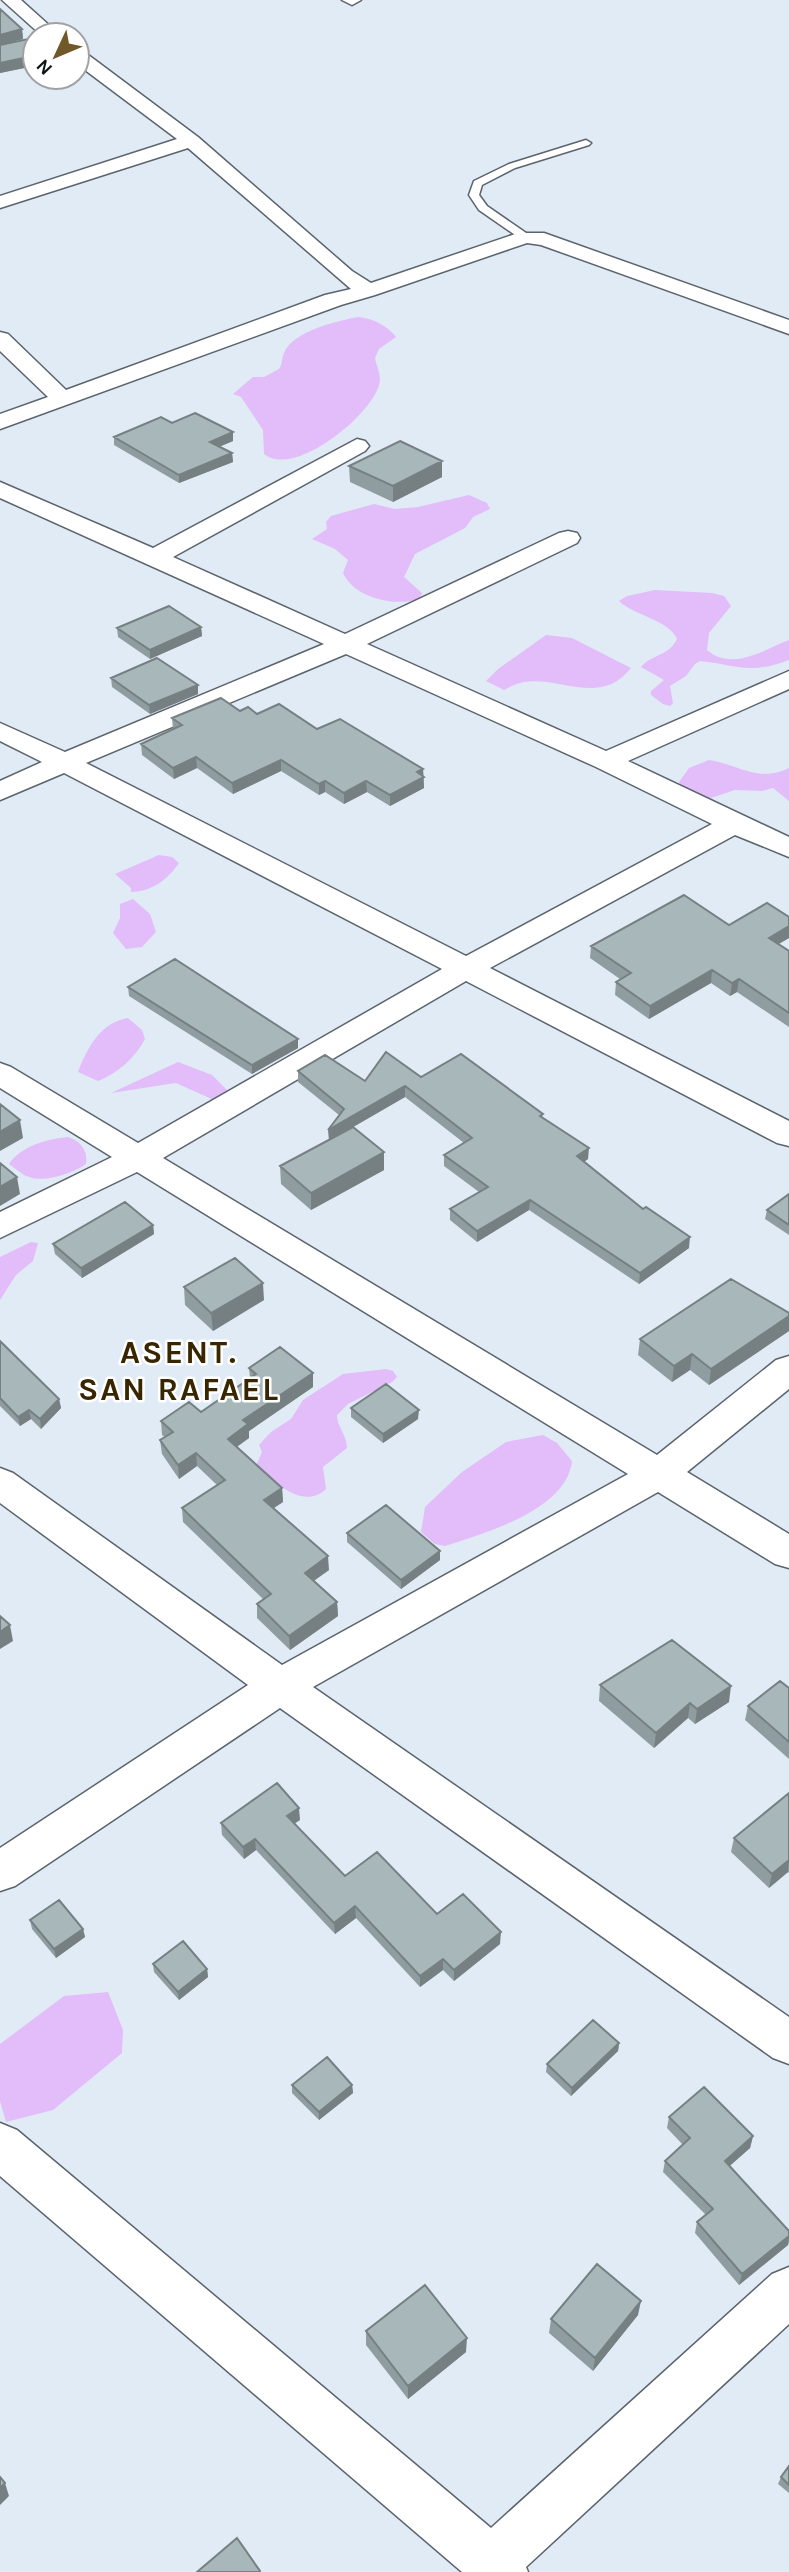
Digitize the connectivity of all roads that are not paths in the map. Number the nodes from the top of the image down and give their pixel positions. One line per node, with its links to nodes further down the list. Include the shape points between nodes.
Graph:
1 (11, 0): 2 (street)
2 (35, 21)
3 (91, 66): 4 (street)
4 (191, 141): 6 (street); 8 (street)
5 (586, 143): 7 (lane, via 501,170 477,183 474,195 483,208)
6 (0, 202)
7 (525, 237): 8 (street); 9 (street, via 544,239)
8 (368, 291): 11 (street, via 332,300)
9 (789, 327)
10 (0, 339): 11 (street)
11 (64, 400): 12 (street)
12 (0, 422)
13 (357, 446): 16 (street)
14 (0, 489): 16 (street)
15 (568, 538): 17 (street)
16 (154, 558): 17 (street)
17 (344, 645): 20 (street); 21 (street)
18 (789, 679): 20 (street)
19 (0, 731): 21 (street)
20 (606, 761): 23 (street)
21 (64, 762): 22 (street); 25 (street)
22 (0, 792)
23 (734, 824): 24 (street); 25 (street)
24 (789, 848)
25 (465, 969): 27 (street); 28 (street)
26 (0, 1074): 28 (street)
27 (789, 1135)
28 (138, 1158): 29 (street); 31 (street)
29 (0, 1226)
30 (789, 1369): 31 (street)
31 (659, 1474): 33 (street); 34 (street)
32 (0, 1483): 34 (street)
33 (789, 1553)
34 (280, 1686): 35 (street); 36 (street)
35 (0, 1872)
36 (789, 2043)
37 (0, 2146): 39 (street)
38 (789, 2291): 39 (street)
39 (497, 2567)

